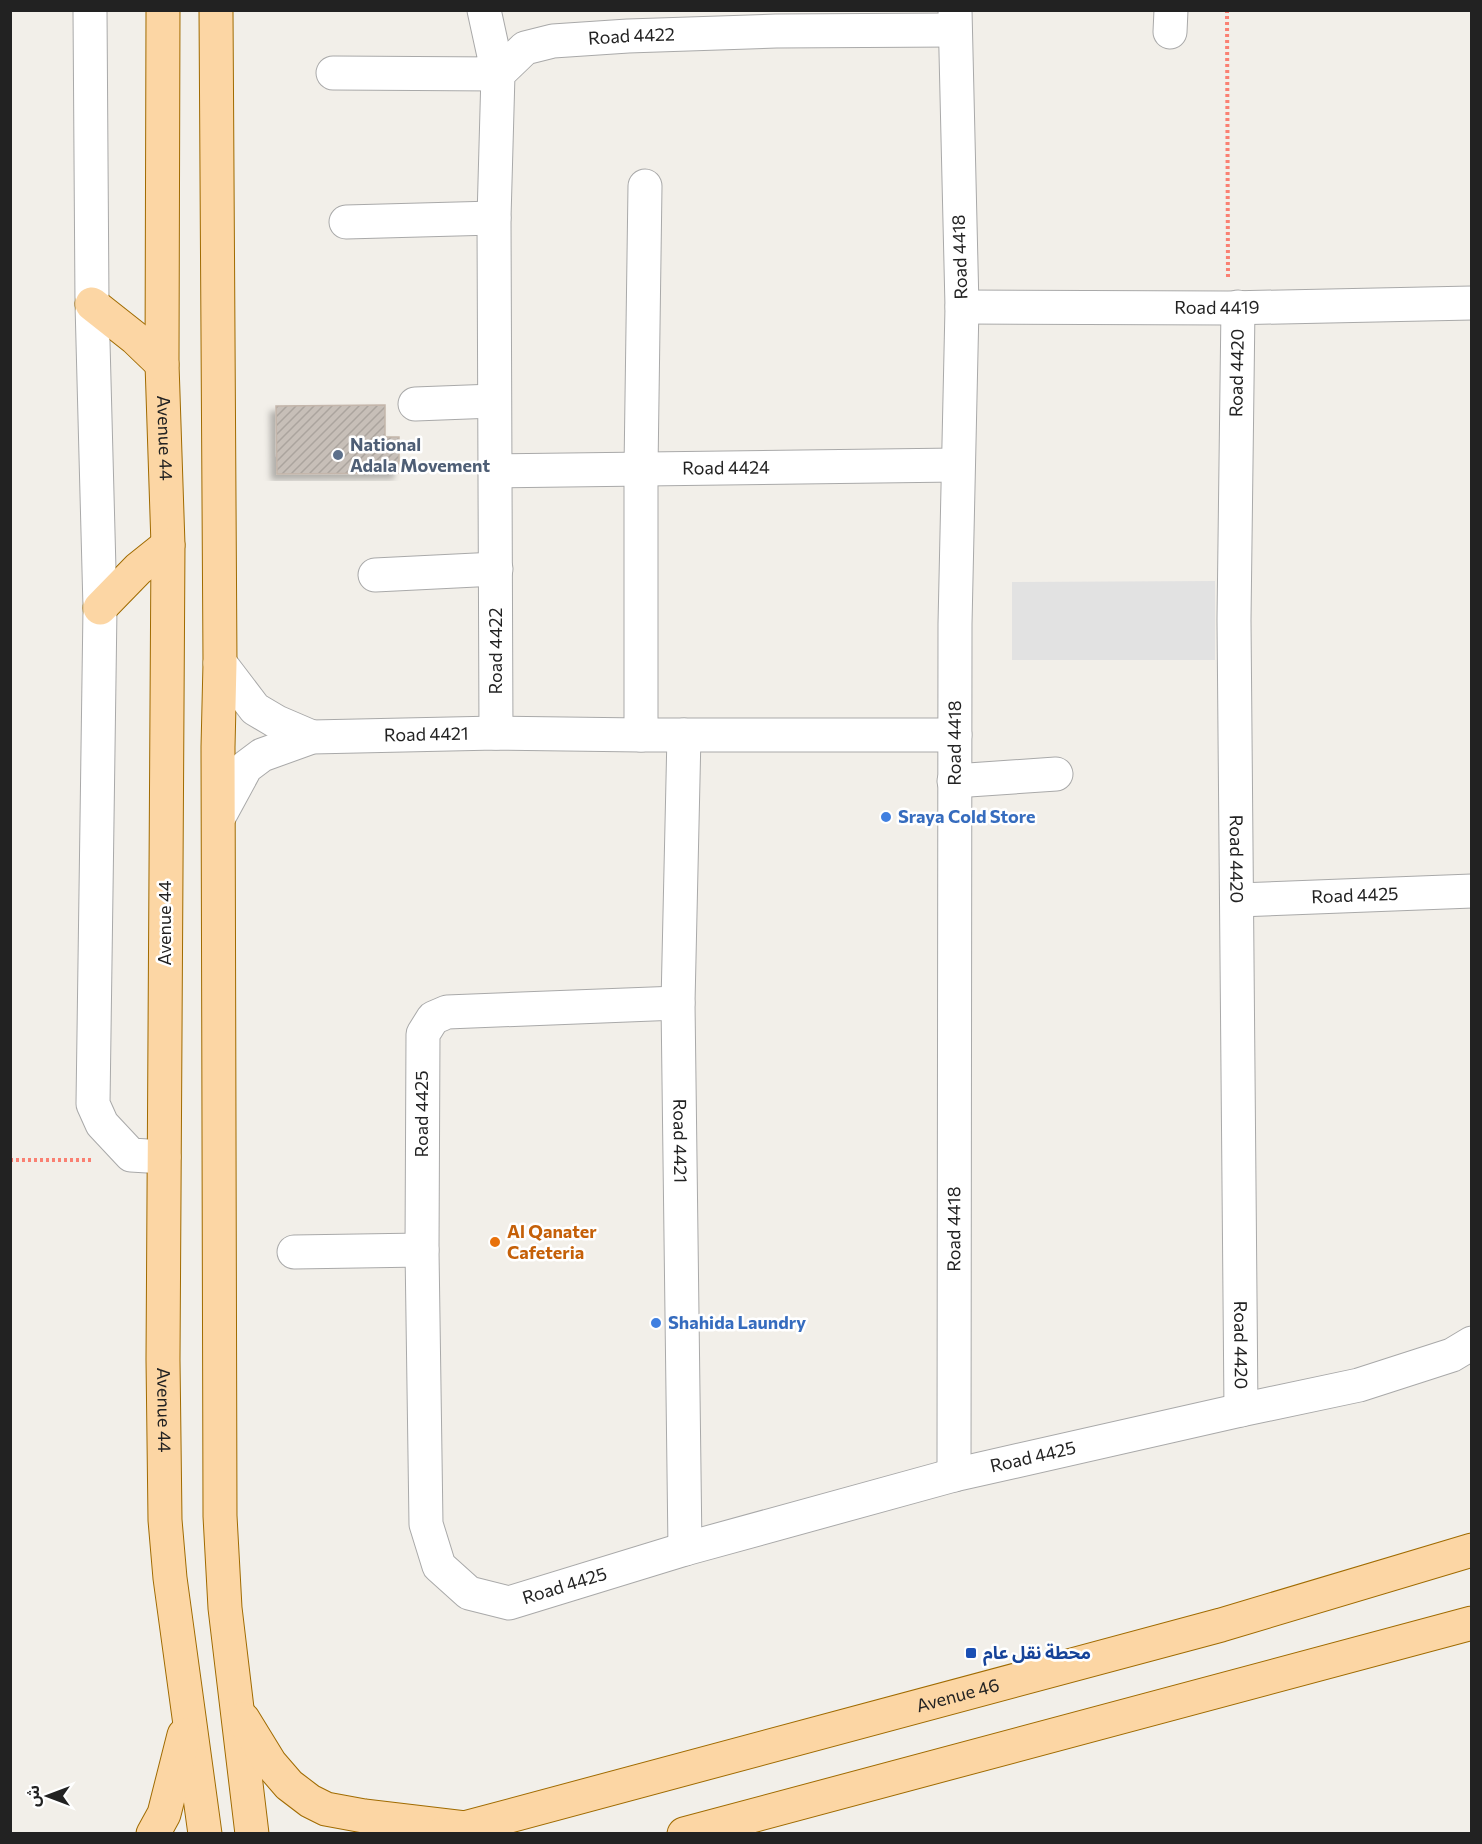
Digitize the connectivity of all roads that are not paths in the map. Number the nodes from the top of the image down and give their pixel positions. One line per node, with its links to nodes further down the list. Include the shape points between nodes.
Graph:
1 (90, 10): 14 (street)
2 (163, 10): 17 (main road, Avenue 44)
3 (216, 10): 27 (main road)
4 (484, 10): 9 (street, Road 4422)
5 (955, 20): 6 (street, Road 4422); 15 (street, Road 4418)
6 (775, 21): 7 (street, Road 4422)
7 (628, 23): 9 (street, Road 4422, via 525,48)
8 (333, 73): 9 (street)
9 (498, 74): 11 (street, Road 4422)
10 (645, 186): 21 (street)
11 (494, 219): 12 (street); 18 (street, Road 4422)
12 (346, 222)
13 (1472, 303): 16 (street, Road 4419)
14 (92, 304): 17 (main road); 26 (street)
15 (962, 307): 16 (street, Road 4419); 20 (street, Road 4418)
16 (1233, 308): 37 (street, Road 4420)
17 (162, 364): 23 (main road, Avenue 44)
18 (494, 401): 19 (street); 22 (street, Road 4422)
19 (415, 404)
20 (957, 465): 21 (street, Road 4424); 31 (street, Road 4418)
21 (641, 469): 22 (street, Road 4424); 29 (street)
22 (495, 471): 24 (street, Road 4422)
23 (168, 545): 26 (main road); 39 (main road, Avenue 44)
24 (496, 569): 25 (street); 28 (street, Road 4422)
25 (375, 575)
26 (100, 608): 39 (street, via 93,1104 102,1124 131,1155)
27 (220, 663): 32 (street, Road 4421, via 255,710); 35 (main road)
28 (496, 733): 29 (street, Road 4421); 32 (street, Road 4421)
29 (641, 735): 30 (street, Road 4421)
30 (684, 735): 31 (street, Road 4421); 38 (street, Road 4421)
31 (955, 735): 34 (street, Road 4418)
32 (312, 736): 35 (street, Road 4421, via 262,755 246,767)
33 (1056, 774): 34 (street)
34 (954, 781): 44 (street, Road 4418)
35 (220, 815): 48 (main road, via 220,1516 225,1608)
36 (1472, 891): 37 (street, Road 4425)
37 (1238, 900): 43 (street, Road 4420)
38 (678, 1003): 40 (street, Road 4425, via 447,1012 433,1018 423,1034); 45 (street, Road 4421)
39 (164, 1157): 49 (main road, Avenue 44, via 165,1520)
40 (422, 1250): 41 (street); 45 (street, Road 4425, via 426,1524 439,1566 469,1593 509,1603)
41 (294, 1252)
42 (1472, 1343): 43 (street, Road 4425, via 1452,1355 1359,1385)
43 (1241, 1410): 44 (street, Road 4425)
44 (954, 1475): 45 (street, Road 4425)
45 (685, 1549)
46 (1472, 1550): 50 (main road, Avenue 46, via 1221,1625)
47 (1472, 1623): 54 (main road)
48 (237, 1709): 50 (main road, via 270,1763 290,1785 326,1809); 53 (main road)
49 (189, 1713): 51 (main road, via 164,1815); 52 (main road, Avenue 44)
50 (454, 1831)
51 (153, 1833)
52 (205, 1833)
53 (252, 1833)
54 (684, 1833)

